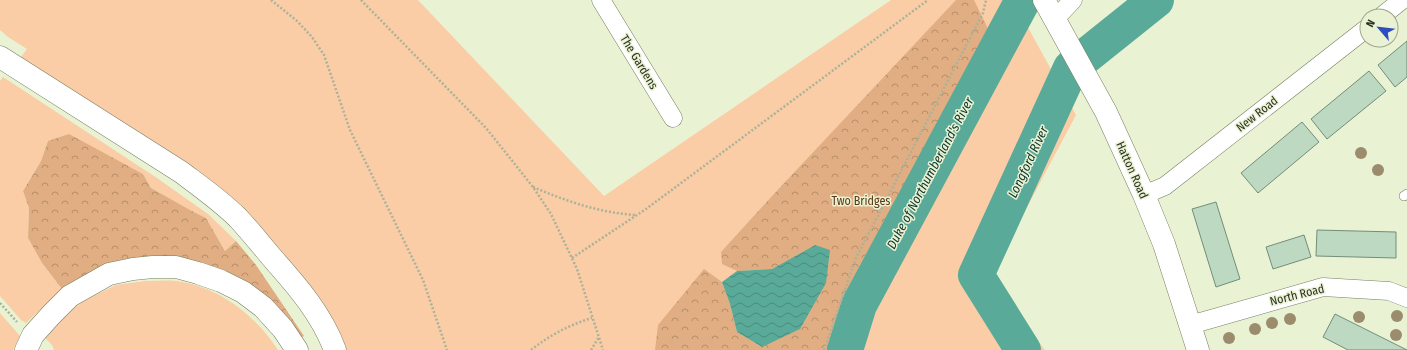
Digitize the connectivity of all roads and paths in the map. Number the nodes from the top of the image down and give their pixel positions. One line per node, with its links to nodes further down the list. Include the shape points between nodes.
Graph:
1 (271, 0): 26 (path, via 312,37 324,55 350,130 423,280)
2 (361, 0): 13 (path, via 486,128)
3 (928, 0): 15 (path)
4 (986, 0): 30 (path, via 983,13 856,258)
5 (1073, 0): 9 (street)
6 (1402, 0): 8 (street)
7 (606, 2): 12 (street, The Gardens)
8 (1392, 8)
9 (1053, 17): 14 (main road, Hatton Road, via 1106,112)
10 (1359, 34): 14 (street, New Road, via 1165,186)
11 (0, 57): 25 (main road, via 182,172 221,203 312,305)
12 (673, 118)
13 (533, 187): 15 (path, via 604,211); 16 (path, via 551,214)
14 (1144, 194): 20 (main road, Hatton Road, via 1164,244)
15 (636, 216): 16 (path)
16 (572, 258): 19 (path)
17 (1407, 298): 20 (street, North Road, via 1389,291 1323,287)
18 (0, 303): 21 (path)
19 (592, 318): 22 (path); 27 (path, via 572,325)
20 (1190, 325): 31 (main road, Hatton Road)
21 (21, 326)
22 (599, 337): 28 (path); 29 (path)
23 (26, 350): 24 (main road, via 33,335 70,296 109,274 133,269 176,267 221,280 243,292 283,329)
24 (297, 350)
25 (335, 350)
26 (447, 350)
27 (531, 350)
28 (590, 350)
29 (603, 350)
30 (824, 350)
31 (1198, 350)

